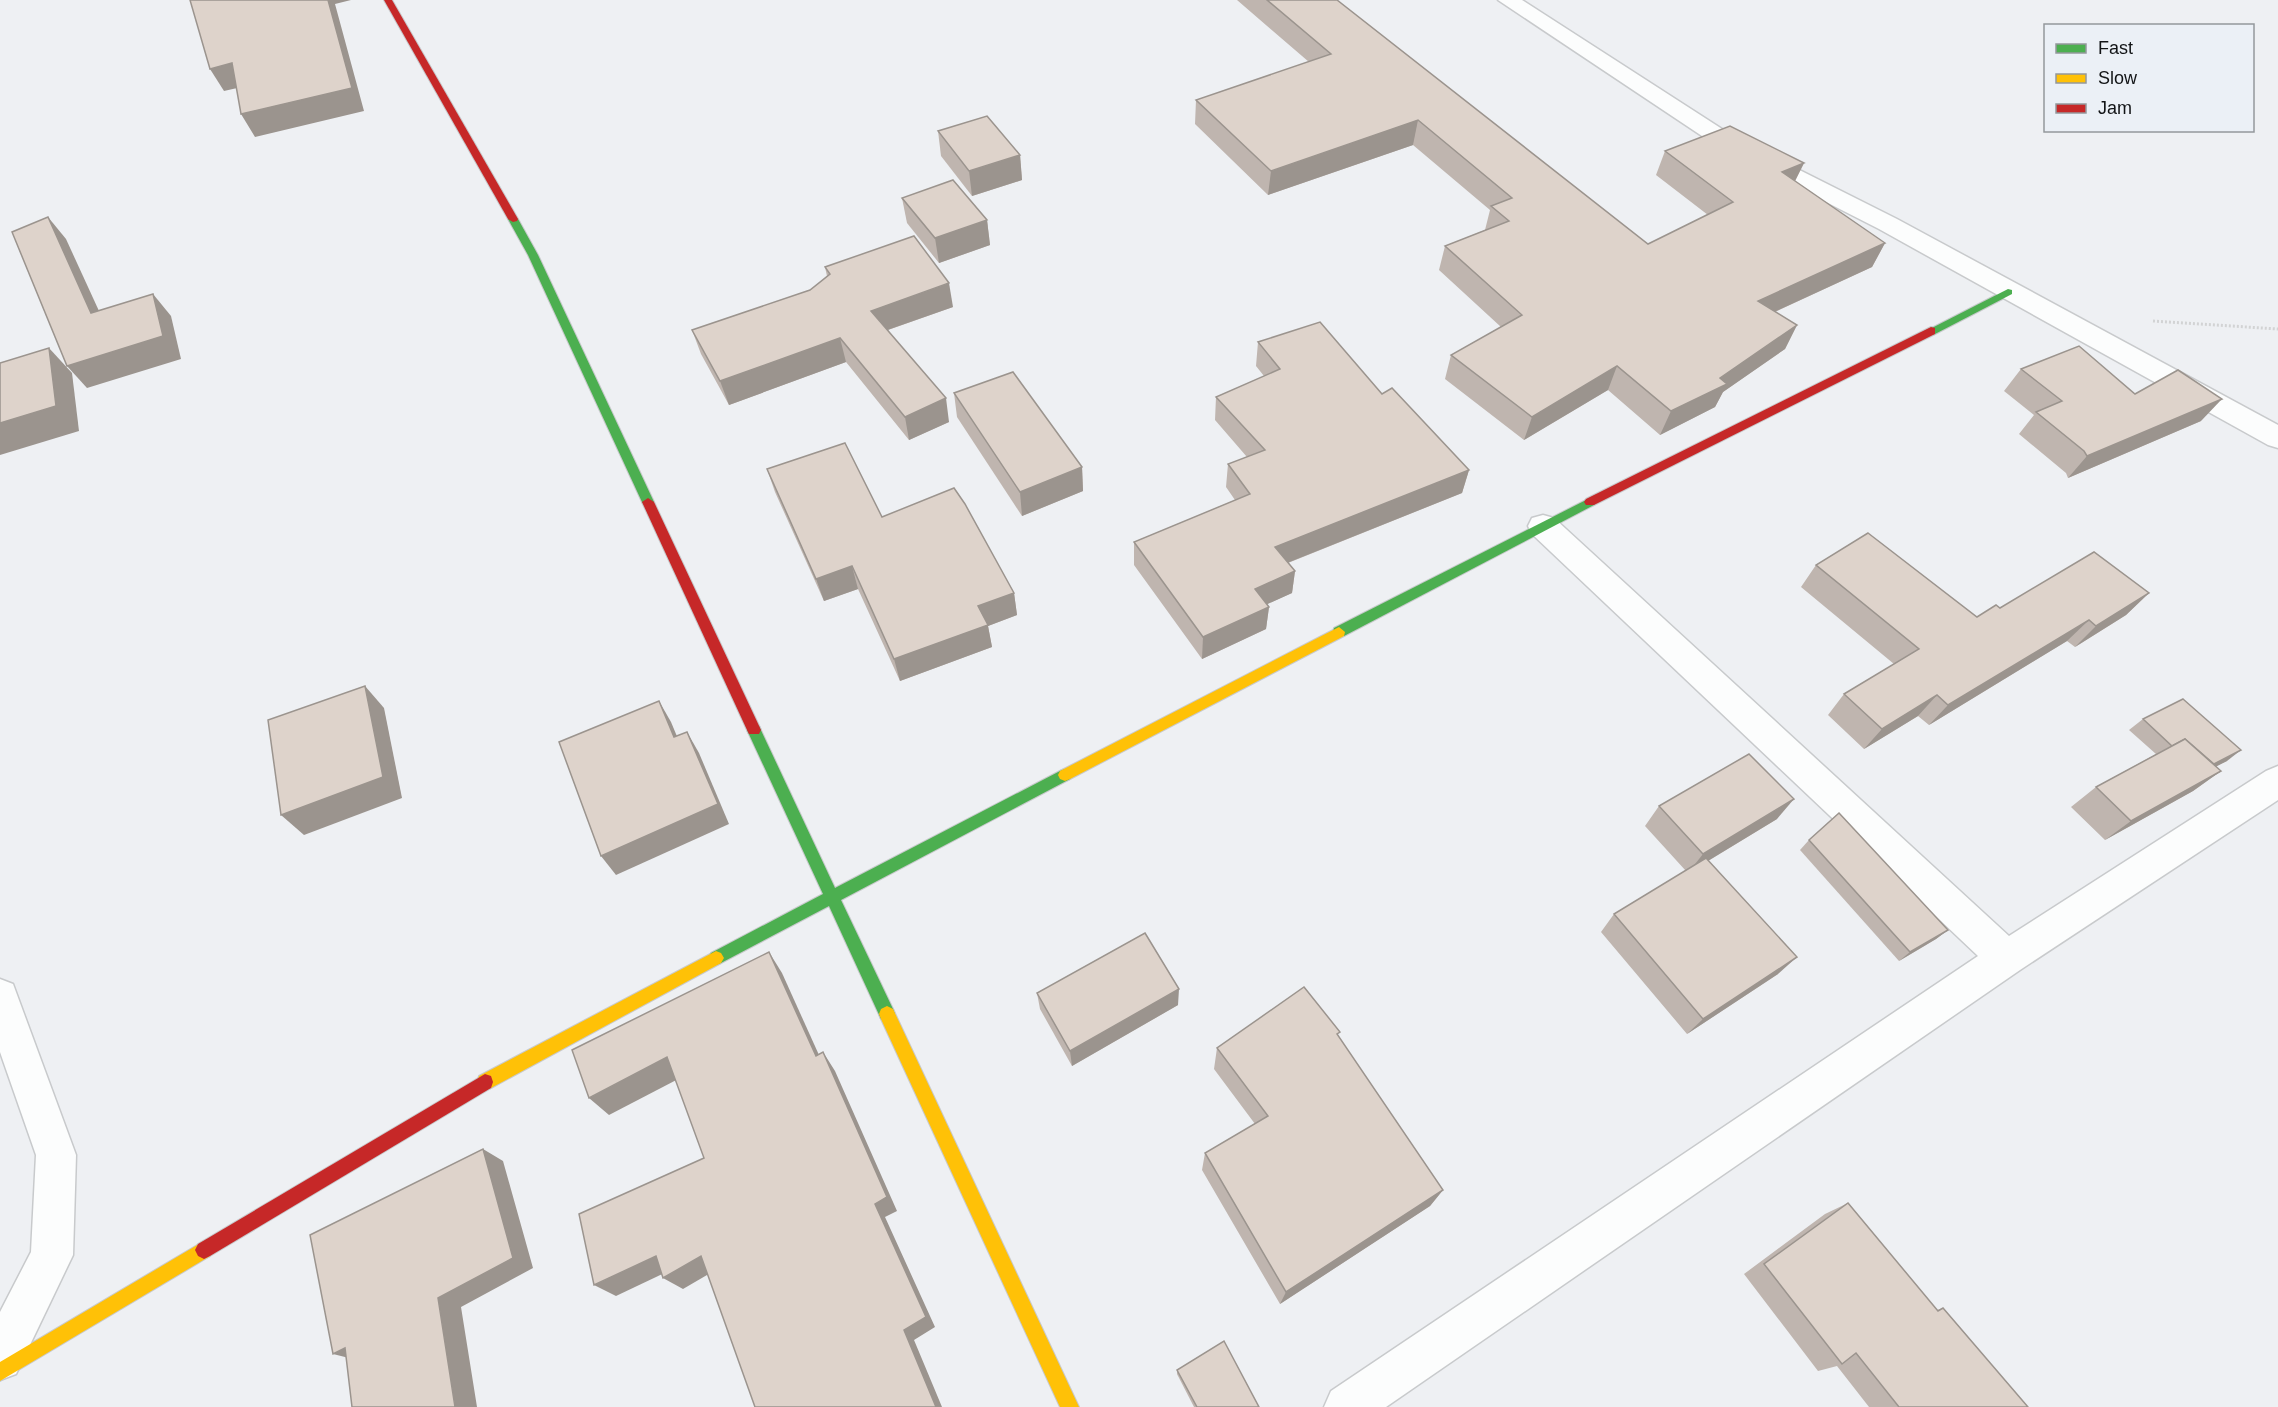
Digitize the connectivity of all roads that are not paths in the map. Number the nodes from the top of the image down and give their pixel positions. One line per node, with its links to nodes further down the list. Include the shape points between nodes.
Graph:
1 (388, 0): 7 (street, via 533,255)
2 (1508, 0): 3 (street, via 1728,143 1888,224)
3 (2008, 292): 4 (street); 5 (street)
4 (2278, 438)
5 (1543, 526): 7 (street); 8 (street)
6 (2278, 781): 8 (street)
7 (833, 895): 11 (street, via 489,1080); 12 (street)
8 (2007, 958): 13 (street)
9 (0, 997): 10 (street, via 56,1155 52,1255)
10 (0, 1359)
11 (0, 1372)
12 (1070, 1407)
13 (1347, 1407)

